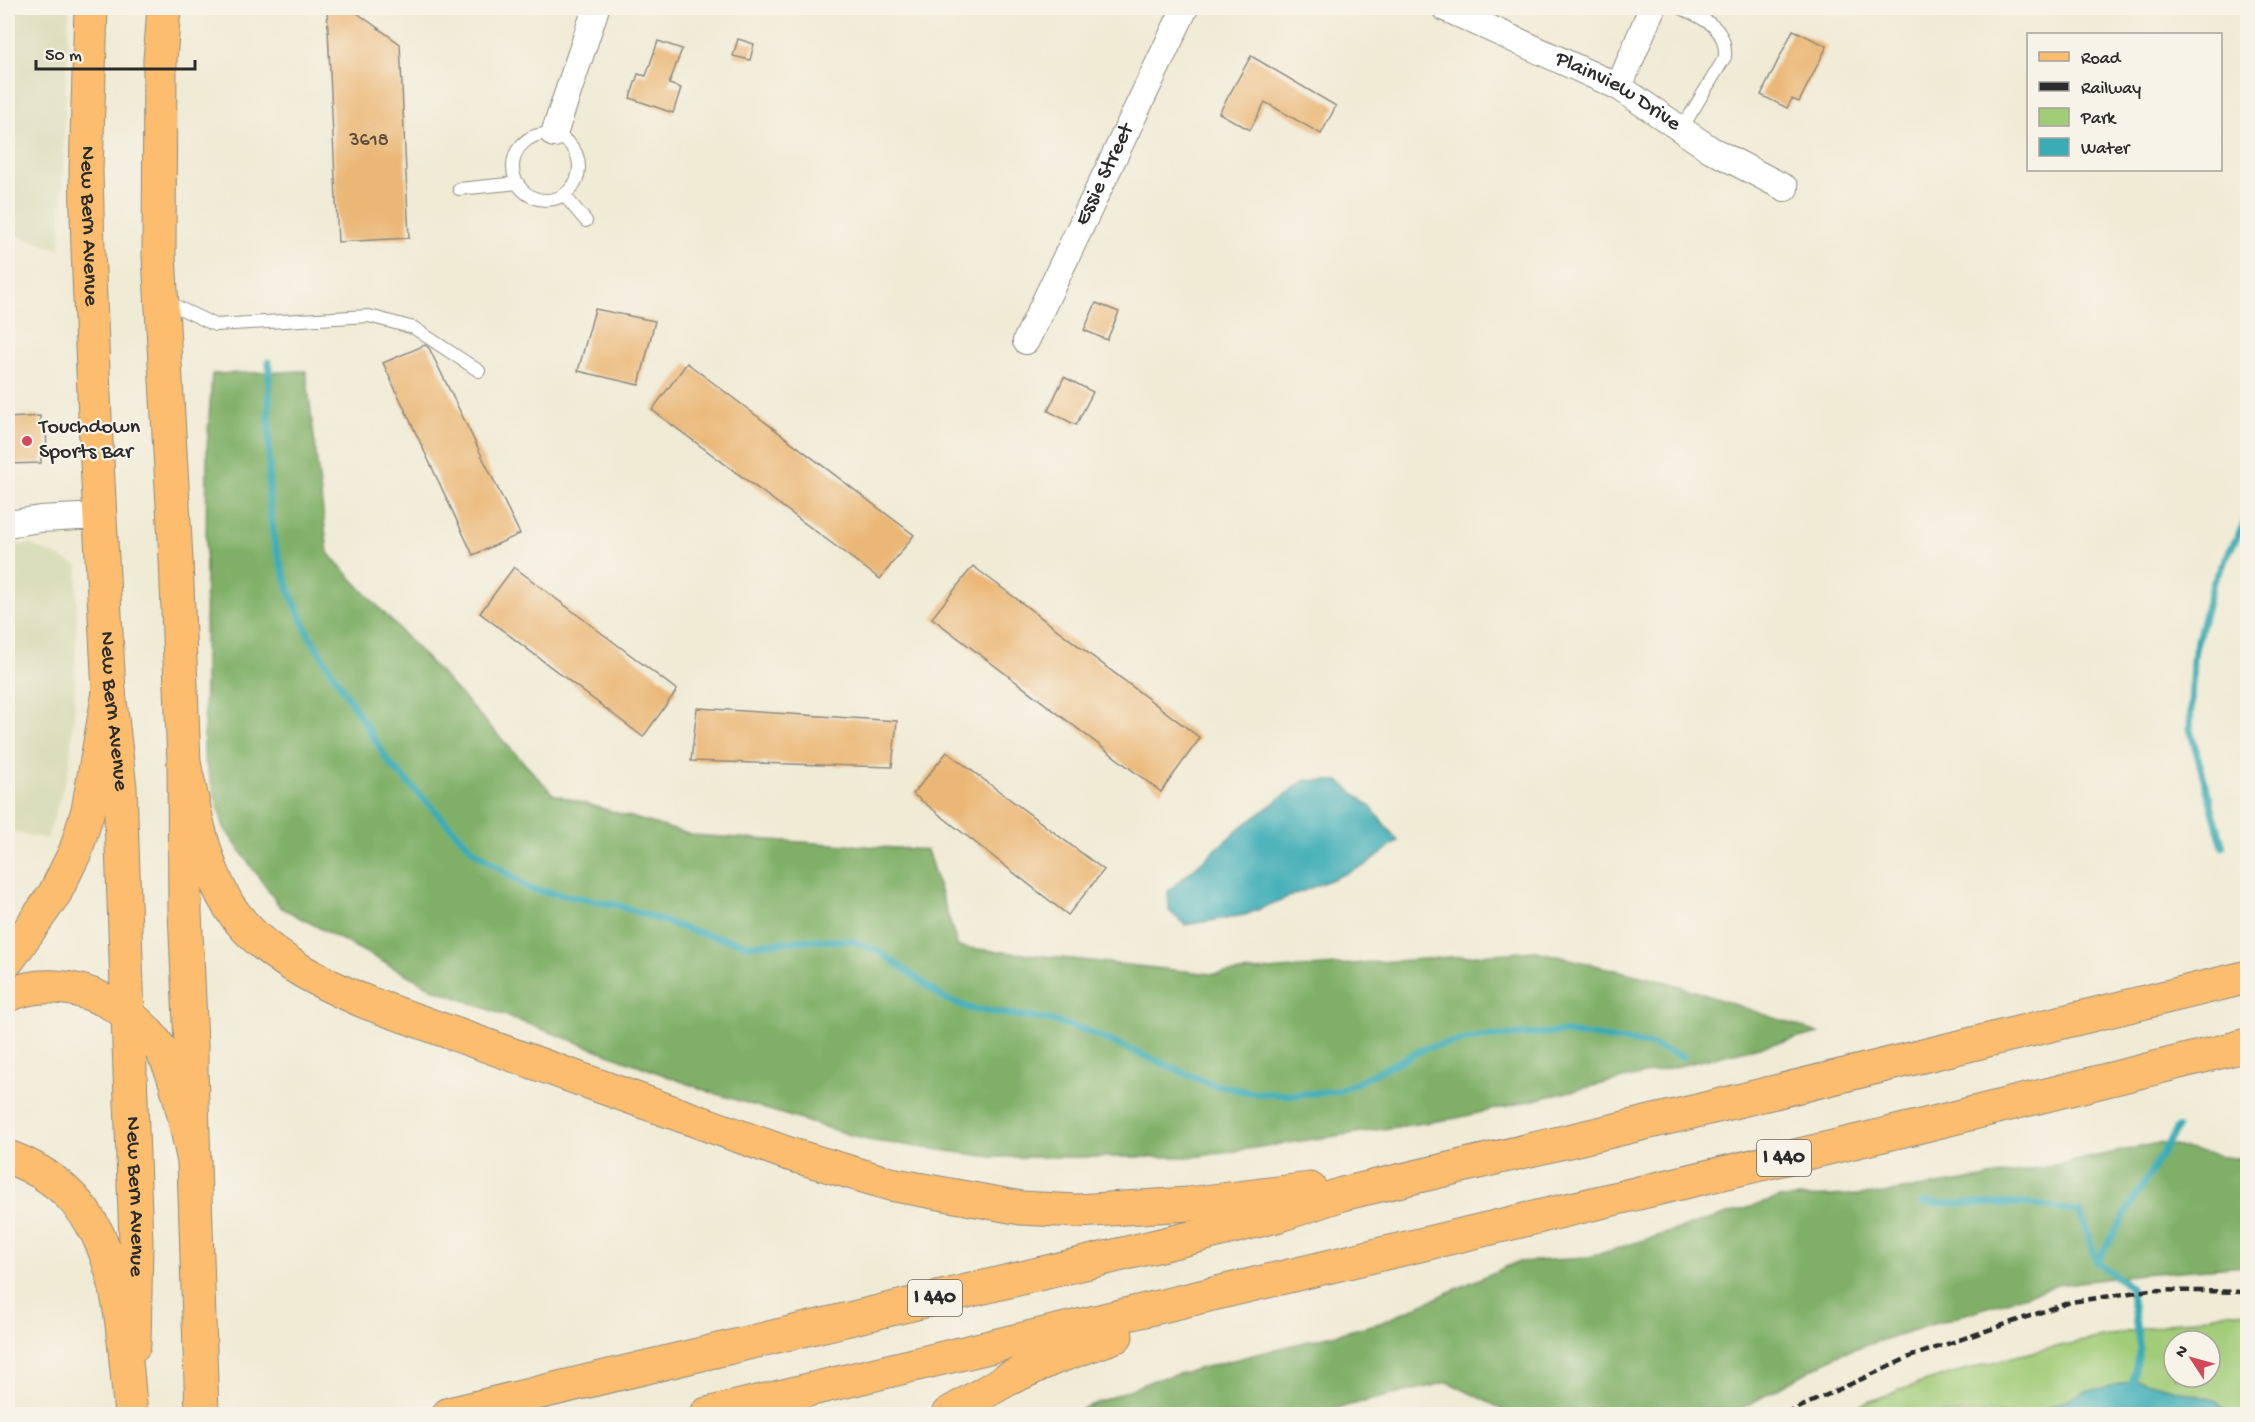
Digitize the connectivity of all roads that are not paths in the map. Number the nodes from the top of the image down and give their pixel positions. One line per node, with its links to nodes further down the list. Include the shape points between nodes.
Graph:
1 (91, 8): 19 (main road, New Bern Avenue, via 86,171)
2 (164, 8): 16 (main road, via 159,144)
3 (596, 8): 10 (street)
4 (1185, 8): 17 (street, Essie Street)
5 (1445, 8): 8 (street, Plainview Drive)
6 (1652, 8): 8 (street)
7 (1681, 8): 9 (lane, via 1710,22 1726,45 1725,57)
8 (1619, 87): 9 (street, Plainview Drive)
9 (1681, 130): 12 (street, Plainview Drive)
10 (554, 134): 11 (lane, via 532,136 516,152 513,163); 14 (lane, via 573,146 580,166 578,178)
11 (518, 183): 13 (lane); 14 (lane, via 524,192 544,200)
12 (1785, 188)
13 (459, 189)
14 (564, 195): 15 (lane)
15 (586, 221)
16 (163, 300): 18 (lane, via 215,325 369,316 414,327); 22 (main road)
17 (1026, 341)
18 (479, 371)
19 (99, 516): 20 (street); 21 (main road, New Bern Avenue)
20 (8, 524)
21 (110, 692): 23 (main road, via 88,810 76,850 55,893); 26 (main road, New Bern Avenue, via 120,788)
22 (184, 763): 29 (main road); 30 (main road, via 201,835 223,896 238,918 267,947 294,967 368,1003 789,1154 901,1186 1021,1208 1077,1211 1188,1204)
23 (8, 960)
24 (2247, 977): 30 (main road, I 440)
25 (8, 996): 26 (main road, via 56,986 99,997)
26 (127, 1013): 29 (main road, via 162,1053 172,1072); 33 (main road, New Bern Avenue, via 136,1242)
27 (2247, 1045): 31 (main road, I 440)
28 (8, 1157): 33 (main road, via 33,1167 58,1184 92,1221 115,1281)
29 (194, 1161): 32 (main road)
30 (1419, 1177): 34 (main road, I 440, via 1342,1194 1190,1238)
31 (1320, 1269): 35 (main road, I 440); 36 (main road, via 1054,1358)
32 (202, 1407)
33 (131, 1414)
34 (449, 1414)
35 (707, 1414)
36 (948, 1414)

